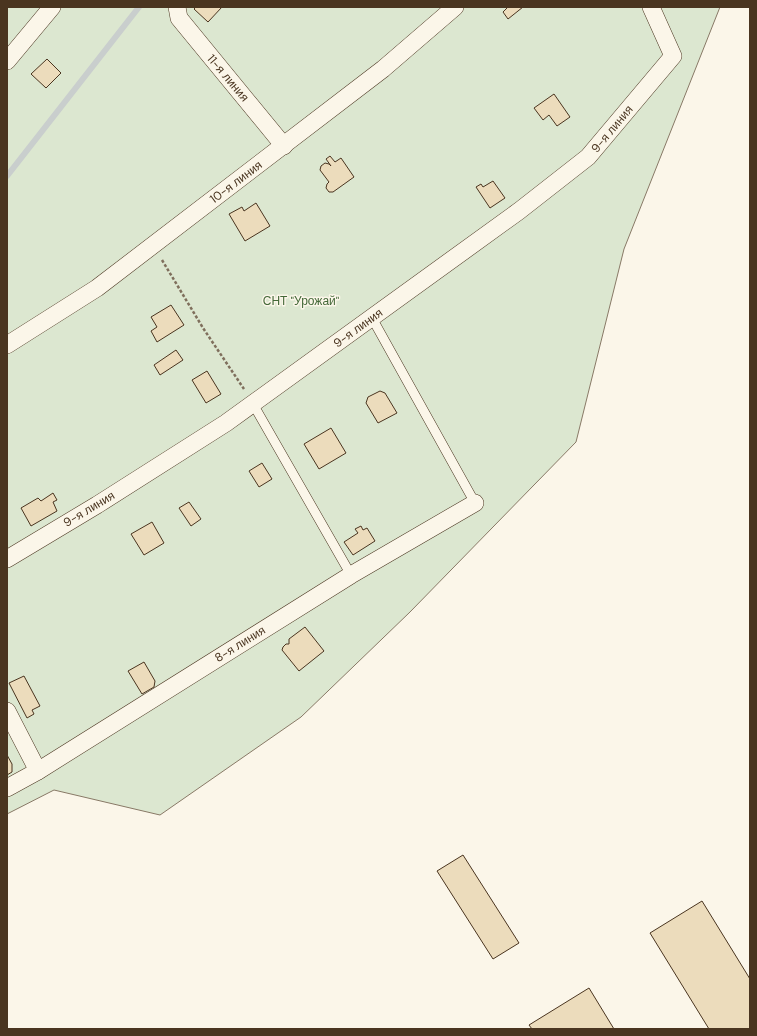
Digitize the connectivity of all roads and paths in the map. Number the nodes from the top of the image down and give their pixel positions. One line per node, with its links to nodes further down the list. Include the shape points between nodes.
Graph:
1 (52, 7): 5 (street)
2 (176, 7): 6 (street, 11-я линия, via 179,18)
3 (455, 7): 6 (street, 10-я линия, via 383,69)
4 (651, 7): 8 (street, 9-я линия, via 673,56 588,157 519,211)
5 (7, 61)
6 (284, 146): 7 (street, 10-я линия)
7 (154, 245): 9 (street, 10-я линия, via 97,288); 10 (path, via 203,328)
8 (372, 318): 10 (street, 9-я линия); 11 (lane)
9 (7, 345)
10 (253, 404): 12 (street, 9-я линия, via 97,505); 13 (lane)
11 (475, 503): 13 (street, 8-я линия)
12 (7, 559)
13 (351, 575): 15 (street, 8-я линия)
14 (7, 711): 15 (street)
15 (38, 771): 16 (street, 8-я линия)
16 (7, 788)

